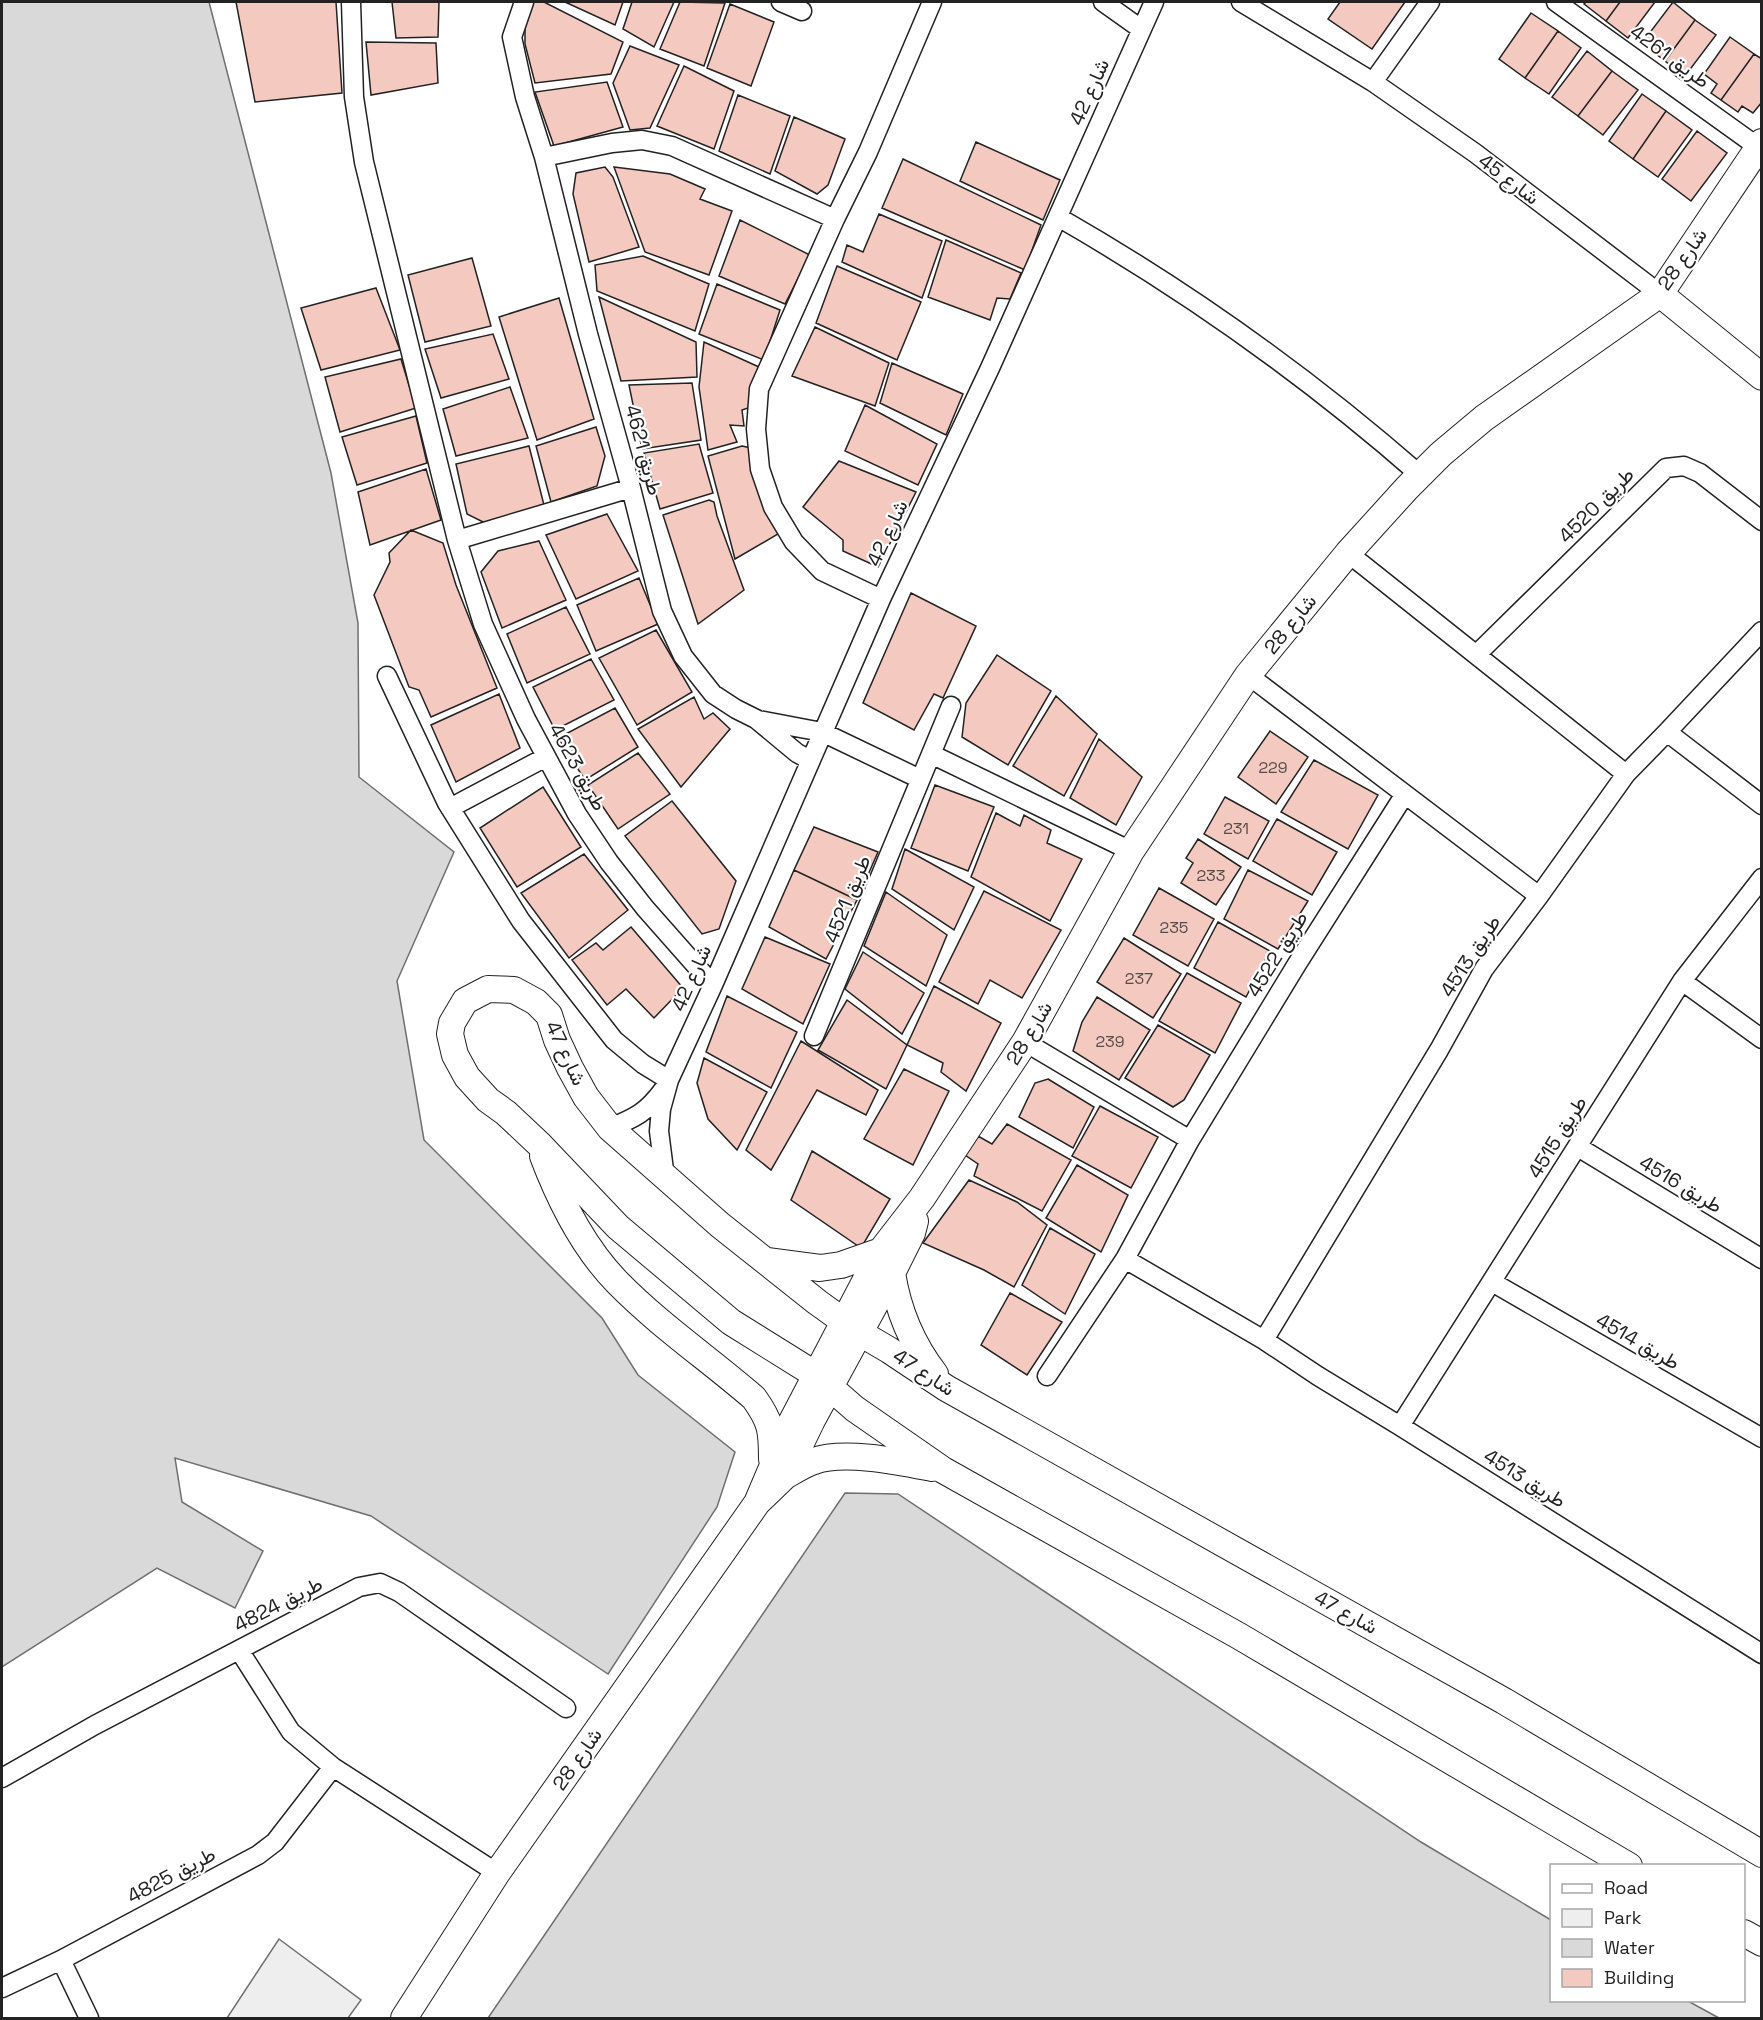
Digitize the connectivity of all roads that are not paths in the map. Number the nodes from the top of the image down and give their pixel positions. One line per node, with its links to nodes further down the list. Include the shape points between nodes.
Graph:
1 (351, 2): 22 (street, via 354,97 364,162)
2 (524, 2): 14 (street, طريق 4621, via 512,37)
3 (781, 2): 10 (street)
4 (932, 2): 16 (street)
5 (1103, 2): 11 (street)
6 (1152, 2): 11 (street, شارع 42)
7 (1241, 2): 12 (street, شارع 45)
8 (1430, 2): 12 (street)
9 (1556, 2): 13 (street, طريق 4261)
10 (802, 11)
11 (1141, 29): 15 (street, شارع 42)
12 (1373, 82): 17 (street, شارع 45, via 1475,153)
13 (1760, 144): 17 (street, شارع 28)
14 (544, 157): 16 (street, via 642,140 672,146); 20 (street, طريق 4621)
15 (1058, 218): 19 (street, via 1154,274 1248,337); 24 (street, شارع 42)
16 (835, 219): 24 (street, via 759,389 756,429 760,469 773,507 794,542 822,571)
17 (1660, 294): 18 (street, شارع 45); 19 (street, شارع 28, via 1484,418)
18 (1761, 377)
19 (1420, 475): 23 (street, شارع 28)
20 (631, 488): 22 (street); 30 (street, طريق 4621, via 662,611 683,656 713,694)
21 (1761, 521): 26 (street, طريق 4520, via 1700,473 1684,466 1666,468)
22 (457, 540): 34 (street, طريق 4623, via 483,624)
23 (1348, 553): 26 (street); 27 (street, شارع 28)
24 (881, 599): 31 (street, شارع 42)
25 (1761, 631): 32 (street, طريق 4513)
26 (1476, 655): 36 (street)
27 (1248, 675): 38 (street); 41 (street, شارع 28)
28 (387, 676): 40 (street)
29 (951, 706): 33 (street, طريق 4521)
30 (756, 719): 31 (street, طريق 4621); 35 (street, طريق 4621)
31 (822, 732): 35 (street, شارع 42); 37 (street)
32 (1667, 732): 36 (street, طريق 4513); 39 (street)
33 (931, 754): 37 (street, طريق 4521); 41 (street)
34 (546, 757): 40 (street); 45 (street, طريق 4623, via 609,862)
35 (810, 760): 45 (street, شارع 42)
36 (1626, 774): 43 (street, طريق 4513)
37 (920, 779): 46 (street, طريق 4521)
38 (1405, 794): 43 (street); 51 (street, طريق 4522)
39 (1761, 805)
40 (450, 808): 49 (street, via 521,921 601,1024 614,1040)
41 (1131, 851): 48 (street, شارع 28)
42 (1761, 878): 44 (street, طريق 4515)
43 (1539, 896): 61 (street, طريق 4513, via 1484,969)
44 (1682, 981): 47 (street); 53 (street, طريق 4515)
45 (713, 985): 49 (street, شارع 42)
46 (814, 1036)
47 (1761, 1039)
48 (1025, 1042): 51 (street); 58 (street, شارع 28, via 922,1198)
49 (667, 1083): 50 (street, شارع 42, via 640,1115); 54 (street, شارع 42, via 659,1131)
50 (610, 1128): 52 (street, شارع 47, via 570,1068 549,1015 536,1002 514,990 488,989 465,1001 452,1023 450,1034 455,1055 467,1077 488,1100); 54 (street, شارع 47)
51 (1190, 1140): 55 (street, طريق 4522)
52 (539, 1144): 63 (street, شارع 47, via 618,1227 731,1322); 67 (street, via 563,1203 583,1239 615,1281 754,1398 772,1432)
53 (1578, 1147): 56 (street, طريق 4516); 59 (street, طريق 4515)
54 (665, 1178): 57 (street, شارع 47)
55 (1125, 1259): 61 (street, طريق 4513); 62 (street, طريق 4522)
56 (1761, 1259)
57 (765, 1260): 58 (street, via 820,1268); 60 (street, شارع 47)
58 (887, 1262): 60 (street, شارع 28); 64 (street, via 913,1342)
59 (1492, 1282): 65 (street, طريق 4515); 66 (street, طريق 4514)
60 (852, 1327): 63 (street, شارع 28); 64 (street, شارع 47)
61 (1264, 1340): 65 (street, طريق 4513)
62 (1047, 1376)
63 (823, 1381): 67 (street, شارع 28, via 812,1420); 68 (street, شارع 47, via 855,1409)
64 (946, 1388): 74 (street, شارع 47, via 1504,1701)
65 (1400, 1426): 70 (street, طريق 4513)
66 (1761, 1438)
67 (778, 1470): 68 (street, via 842,1456); 76 (street, شارع 28)
68 (943, 1470): 75 (street, شارع 47, via 1239,1636)
69 (239, 1650): 71 (street, طريق 4824, via 359,1587 380,1582); 72 (street, via 291,1732); 73 (street, طريق 4824)
70 (1761, 1654)
71 (566, 1708)
72 (333, 1767): 76 (street); 79 (street, طريق 4825, via 275,1842 258,1855)
73 (2, 1778)
74 (1761, 1854)
75 (1626, 1864)
76 (497, 1874): 82 (street, شارع 28)
77 (1745, 1934): 78 (street)
78 (1761, 1943)
79 (61, 1960): 80 (street, طريق 4825); 81 (street)
80 (2, 1988)
81 (89, 2019)
82 (404, 2019)

